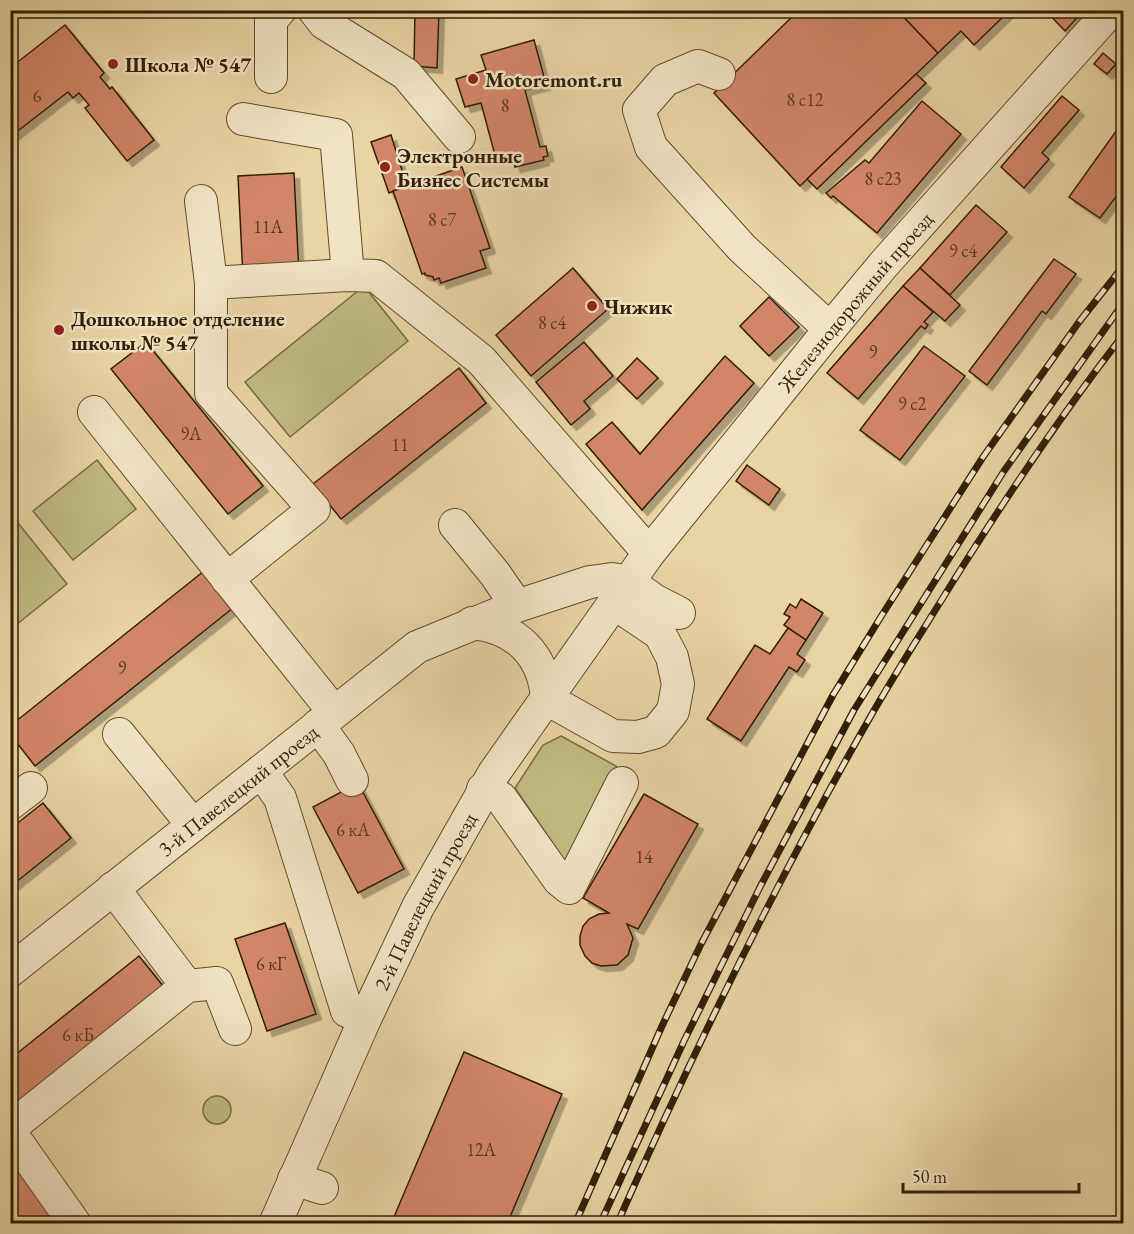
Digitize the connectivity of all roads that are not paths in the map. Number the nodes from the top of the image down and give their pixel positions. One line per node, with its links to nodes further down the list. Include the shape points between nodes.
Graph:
1 (280, 10): 5 (street, via 271,20)
2 (314, 10): 7 (street, via 324,23 406,75)
3 (1112, 10): 11 (street, Железнодорожный проезд)
4 (719, 74): 11 (street, via 698,66 665,80 639,110 651,147 742,248)
5 (272, 77)
6 (243, 119): 9 (street, via 336,135)
7 (459, 137)
8 (201, 201): 10 (street)
9 (348, 275): 10 (street); 14 (street, via 376,276 481,360)
10 (211, 283): 15 (street, via 211,393 314,509)
11 (830, 329): 14 (street, Железнодорожный проезд)
12 (94, 412): 15 (street)
13 (455, 525): 17 (street)
14 (649, 553): 16 (street, Железнодорожный проезд)
15 (227, 579): 21 (street)
16 (622, 592): 17 (street, 3-й Павелецкий проезд, via 612,579 590,582); 18 (street, via 654,600); 20 (street, 2-й Павелецкий проезд); 20 (street, via 660,634 672,657 678,684 673,711 656,732 638,737 613,736)
17 (517, 606): 19 (street, 3-й Павелецкий проезд)
18 (679, 613)
19 (472, 623): 20 (street, via 504,630 518,639 540,667); 21 (street, 3-й Павелецкий проезд, via 417,646)
20 (547, 699): 26 (street, 2-й Павелецкий проезд)
21 (326, 719): 23 (street, 3-й Павелецкий проезд); 24 (street)
22 (119, 734): 27 (street)
23 (261, 771): 27 (street, 3-й Павелецкий проезд); 31 (street, via 280,798 347,1011)
24 (352, 780)
25 (622, 783): 26 (street, via 581,883 569,888 501,798)
26 (483, 789): 31 (street, 2-й Павелецкий проезд, via 418,907)
27 (193, 825): 28 (street, 3-й Павелецкий проезд)
28 (113, 888): 29 (street, 3-й Павелецкий проезд); 30 (street)
29 (10, 971)
30 (187, 986): 32 (street, via 217,983); 33 (street)
31 (365, 1019): 35 (street, 2-й Павелецкий проезд, via 308,1183)
32 (235, 1029)
33 (10, 1130): 34 (street)
34 (75, 1224)
35 (275, 1224)

